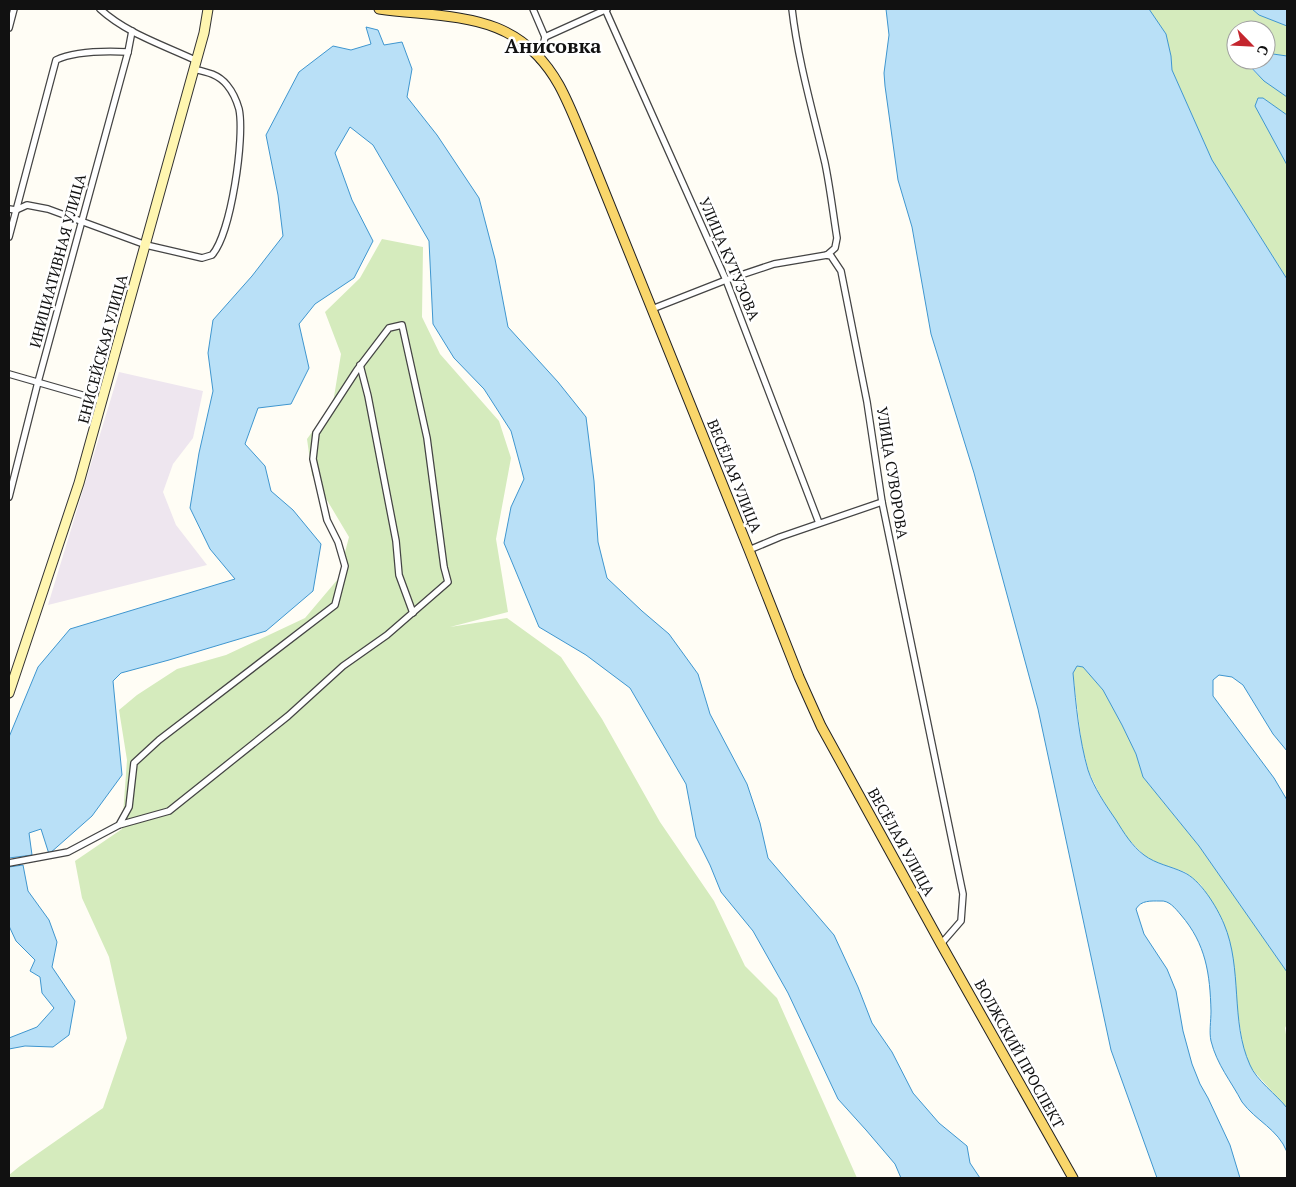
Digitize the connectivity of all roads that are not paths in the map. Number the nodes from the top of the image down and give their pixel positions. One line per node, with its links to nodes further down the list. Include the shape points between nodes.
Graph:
1 (14, 9): 8 (street)
2 (100, 9): 9 (street)
3 (208, 9): 13 (street, ЕНИСЕЙСКАЯ УЛИЦА)
4 (379, 9): 12 (main road, ВЕСЁЛАЯ УЛИЦА, via 474,20 500,28 525,44)
5 (533, 9): 10 (street)
6 (607, 9): 10 (street); 20 (street, УЛИЦА КУТУЗОВА)
7 (792, 9): 19 (street, via 837,238 835,248)
8 (9, 28)
9 (132, 31): 11 (street, ИНИЦИАТИВНАЯ УЛИЦА); 13 (street)
10 (545, 37): 12 (street)
11 (128, 52): 15 (street, via 105,51 56,60); 16 (street, ИНИЦИАТИВНАЯ УЛИЦА)
12 (540, 60): 21 (main road, ВЕСЁЛАЯ УЛИЦА, via 558,85 587,148)
13 (194, 64): 18 (street, ЕНИСЕЙСКАЯ УЛИЦА); 18 (street, via 216,75 228,86 239,109 238,165 221,242 212,255 202,258)
14 (9, 209): 15 (street)
15 (16, 210): 16 (street, via 26,205 48,209); 17 (street)
16 (82, 222): 18 (street); 24 (street, ИНИЦИАТИВНАЯ УЛИЦА)
17 (9, 237)
18 (146, 245): 25 (street, ЕНИСЕЙСКАЯ УЛИЦА)
19 (827, 255): 20 (street, via 774,264); 27 (street, УЛИЦА СУВОРОВА, via 841,271 867,402)
20 (726, 280): 21 (street); 28 (street, УЛИЦА КУТУЗОВА)
21 (652, 309): 29 (main road, ВЕСЁЛАЯ УЛИЦА)
22 (360, 365): 30 (street, via 396,541 399,575); 30 (street, via 389,328 402,325 426,438 448,582); 33 (street, via 316,433 313,460 327,520 345,566 335,605 134,763 129,807)
23 (9, 374): 24 (street)
24 (38, 382): 25 (street); 26 (street, ИНИЦИАТИВНАЯ УЛИЦА)
25 (103, 401): 31 (street, ЕНИСЕЙСКАЯ УЛИЦА, via 80,483)
26 (9, 497)
27 (882, 502): 28 (street); 35 (street, УЛИЦА СУВОРОВА, via 963,894 961,921)
28 (819, 523): 29 (street)
29 (750, 550): 35 (main road, ВЕСЁЛАЯ УЛИЦА, via 821,726)
30 (413, 613): 33 (street, via 343,666 288,716 169,810)
31 (11, 680): 32 (street, ЕНИСЕЙСКАЯ УЛИЦА)
32 (9, 692)
33 (119, 825): 34 (street, via 68,852)
34 (9, 863)
35 (941, 944): 36 (main road, ВОЛЖСКИЙ ПРОСПЕКТ)
36 (1073, 1178)

